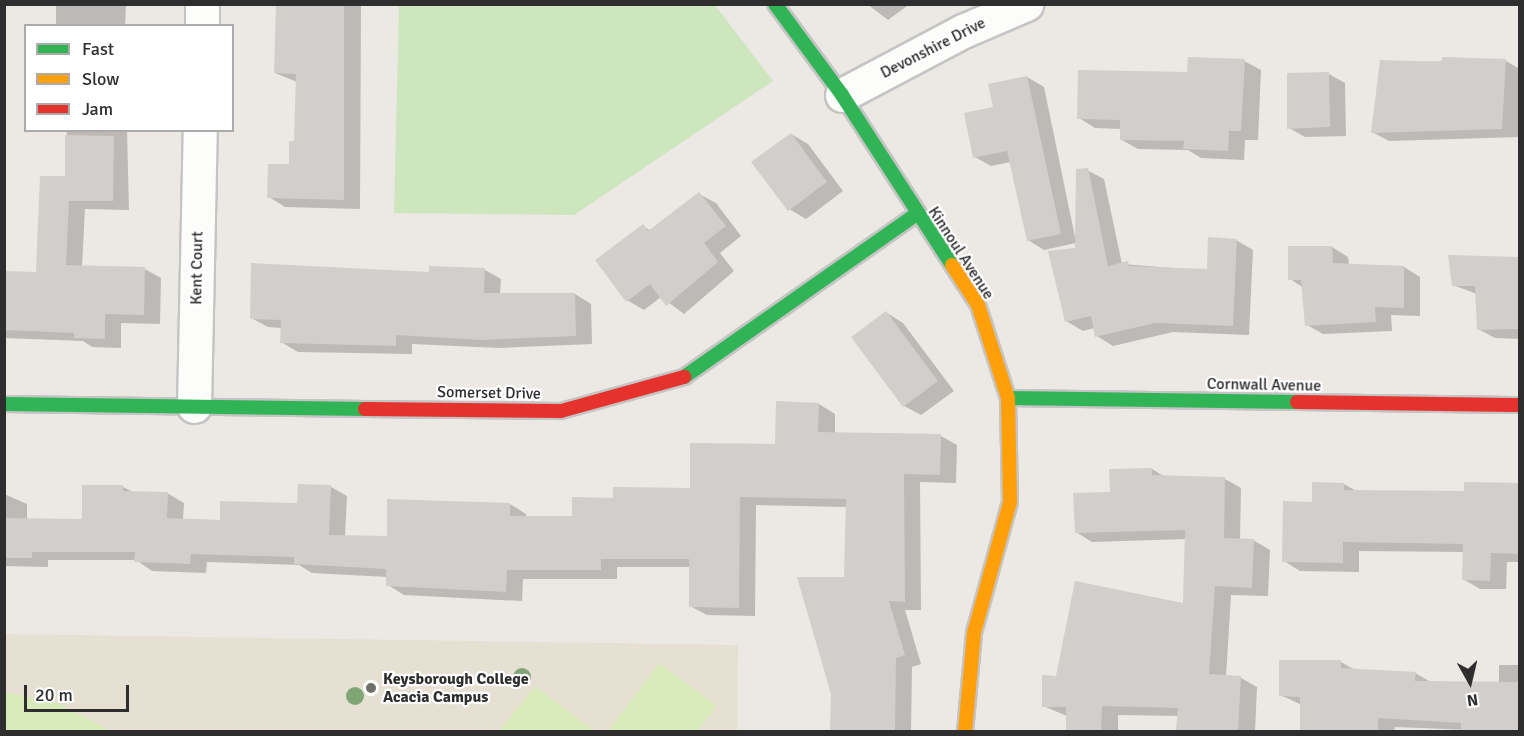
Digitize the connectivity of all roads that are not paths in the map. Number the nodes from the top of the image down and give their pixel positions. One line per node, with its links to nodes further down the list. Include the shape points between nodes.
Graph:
1 (202, 4): 4 (street)
2 (776, 4): 5 (street, Kinnoul Avenue)
3 (1026, 4): 5 (street, Devonshire Drive, via 963,31)
4 (202, 24)
5 (842, 95): 7 (street, Kinnoul Avenue)
6 (200, 132): 11 (street, Kent Court)
7 (917, 214): 8 (street, Kinnoul Avenue, via 978,305); 11 (street, Somerset Drive, via 680,379 561,411)
8 (1008, 398): 10 (street, Cornwall Avenue); 12 (street, Kinnoul Avenue, via 1010,502 974,633)
9 (4, 404): 11 (street, Somerset Drive)
10 (1520, 405)
11 (194, 406)
12 (965, 732)

